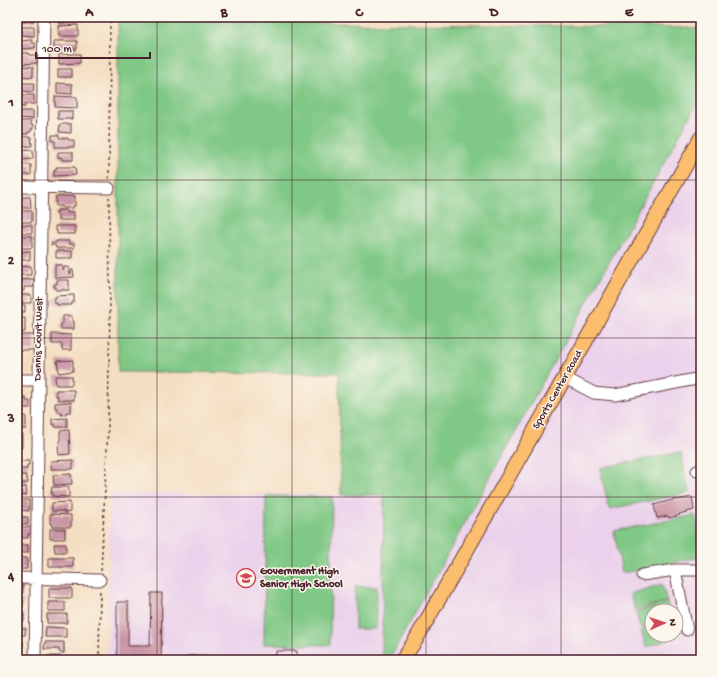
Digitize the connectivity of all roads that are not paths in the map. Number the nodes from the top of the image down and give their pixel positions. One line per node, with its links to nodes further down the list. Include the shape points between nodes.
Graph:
1 (44, 17): 4 (street, Dennis Court West)
2 (701, 138): 6 (main road, Sports Center Road)
3 (17, 187): 4 (street)
4 (41, 187): 5 (street); 9 (street, Dennis Court West)
5 (109, 188)
6 (565, 378): 7 (street, via 594,393 615,395); 17 (main road, Sports Center Road)
7 (701, 378)
8 (17, 380): 9 (street)
9 (39, 380): 14 (street, Dennis Court West)
10 (675, 570): 11 (street); 12 (street); 16 (street)
11 (701, 570)
12 (642, 575)
13 (17, 578): 14 (street)
14 (36, 578): 15 (street); 18 (street, Dennis Court West)
15 (100, 580)
16 (687, 630)
17 (415, 641): 19 (main road, Sports Center Road); 20 (main road, Sports Center Road)
18 (35, 660)
19 (402, 660)
20 (412, 660)

